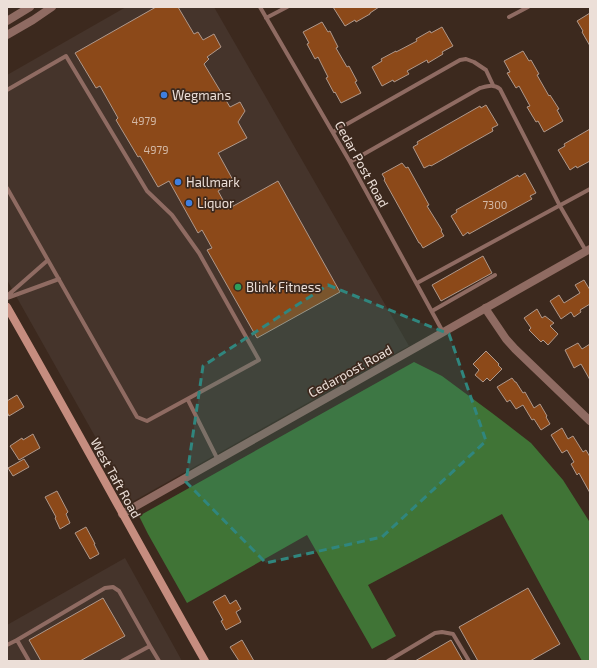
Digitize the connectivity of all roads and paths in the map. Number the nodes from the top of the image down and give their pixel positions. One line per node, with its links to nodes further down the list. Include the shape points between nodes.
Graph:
1 (52, 7): 8 (street)
2 (260, 7): 6 (lane, Cedar Post Road)
3 (287, 7): 6 (lane)
4 (528, 7): 7 (lane)
5 (27, 8): 8 (street); 9 (street)
6 (266, 18): 13 (lane, Cedar Post Road)
7 (509, 18)
8 (33, 20): 10 (street)
9 (7, 21)
10 (7, 35)
11 (493, 85): 13 (lane, via 486,70 474,62 460,60); 14 (lane, via 480,88); 17 (lane, via 500,89)
12 (7, 90): 28 (lane, via 66,56 147,191 172,215 199,252 260,360)
13 (333, 132): 14 (lane, Cedar Post Road)
14 (350, 162): 22 (lane, Cedar Post Road)
15 (7, 188): 19 (lane)
16 (590, 189): 17 (lane)
17 (560, 206): 18 (lane); 22 (lane)
18 (588, 250): 25 (street, Cedarpost Road)
19 (48, 260): 21 (lane); 23 (lane)
20 (495, 275): 26 (lane)
21 (59, 279): 23 (lane); 28 (lane, via 137,417 147,421)
22 (417, 283): 26 (lane, Cedar Post Road)
23 (7, 297)
24 (7, 307): 31 (main road, West Taft Road)
25 (485, 308): 27 (street, Cedarpost Road); 29 (street, via 515,349)
26 (432, 311): 27 (lane, Cedar Post Road)
27 (443, 332): 30 (street, Cedarpost Road)
28 (188, 400): 30 (lane)
29 (590, 421)
30 (218, 460): 31 (street, Cedarpost Road)
31 (122, 514): 38 (main road, West Taft Road)
32 (17, 640): 33 (lane); 34 (lane, via 106,588 113,587 119,591); 35 (lane)
33 (7, 645)
34 (150, 646): 36 (lane); 37 (lane)
35 (29, 661)
36 (122, 661)
37 (159, 661)
38 (205, 661)
39 (388, 661): 40 (lane, via 435,633 442,632 453,634)
40 (469, 661)

